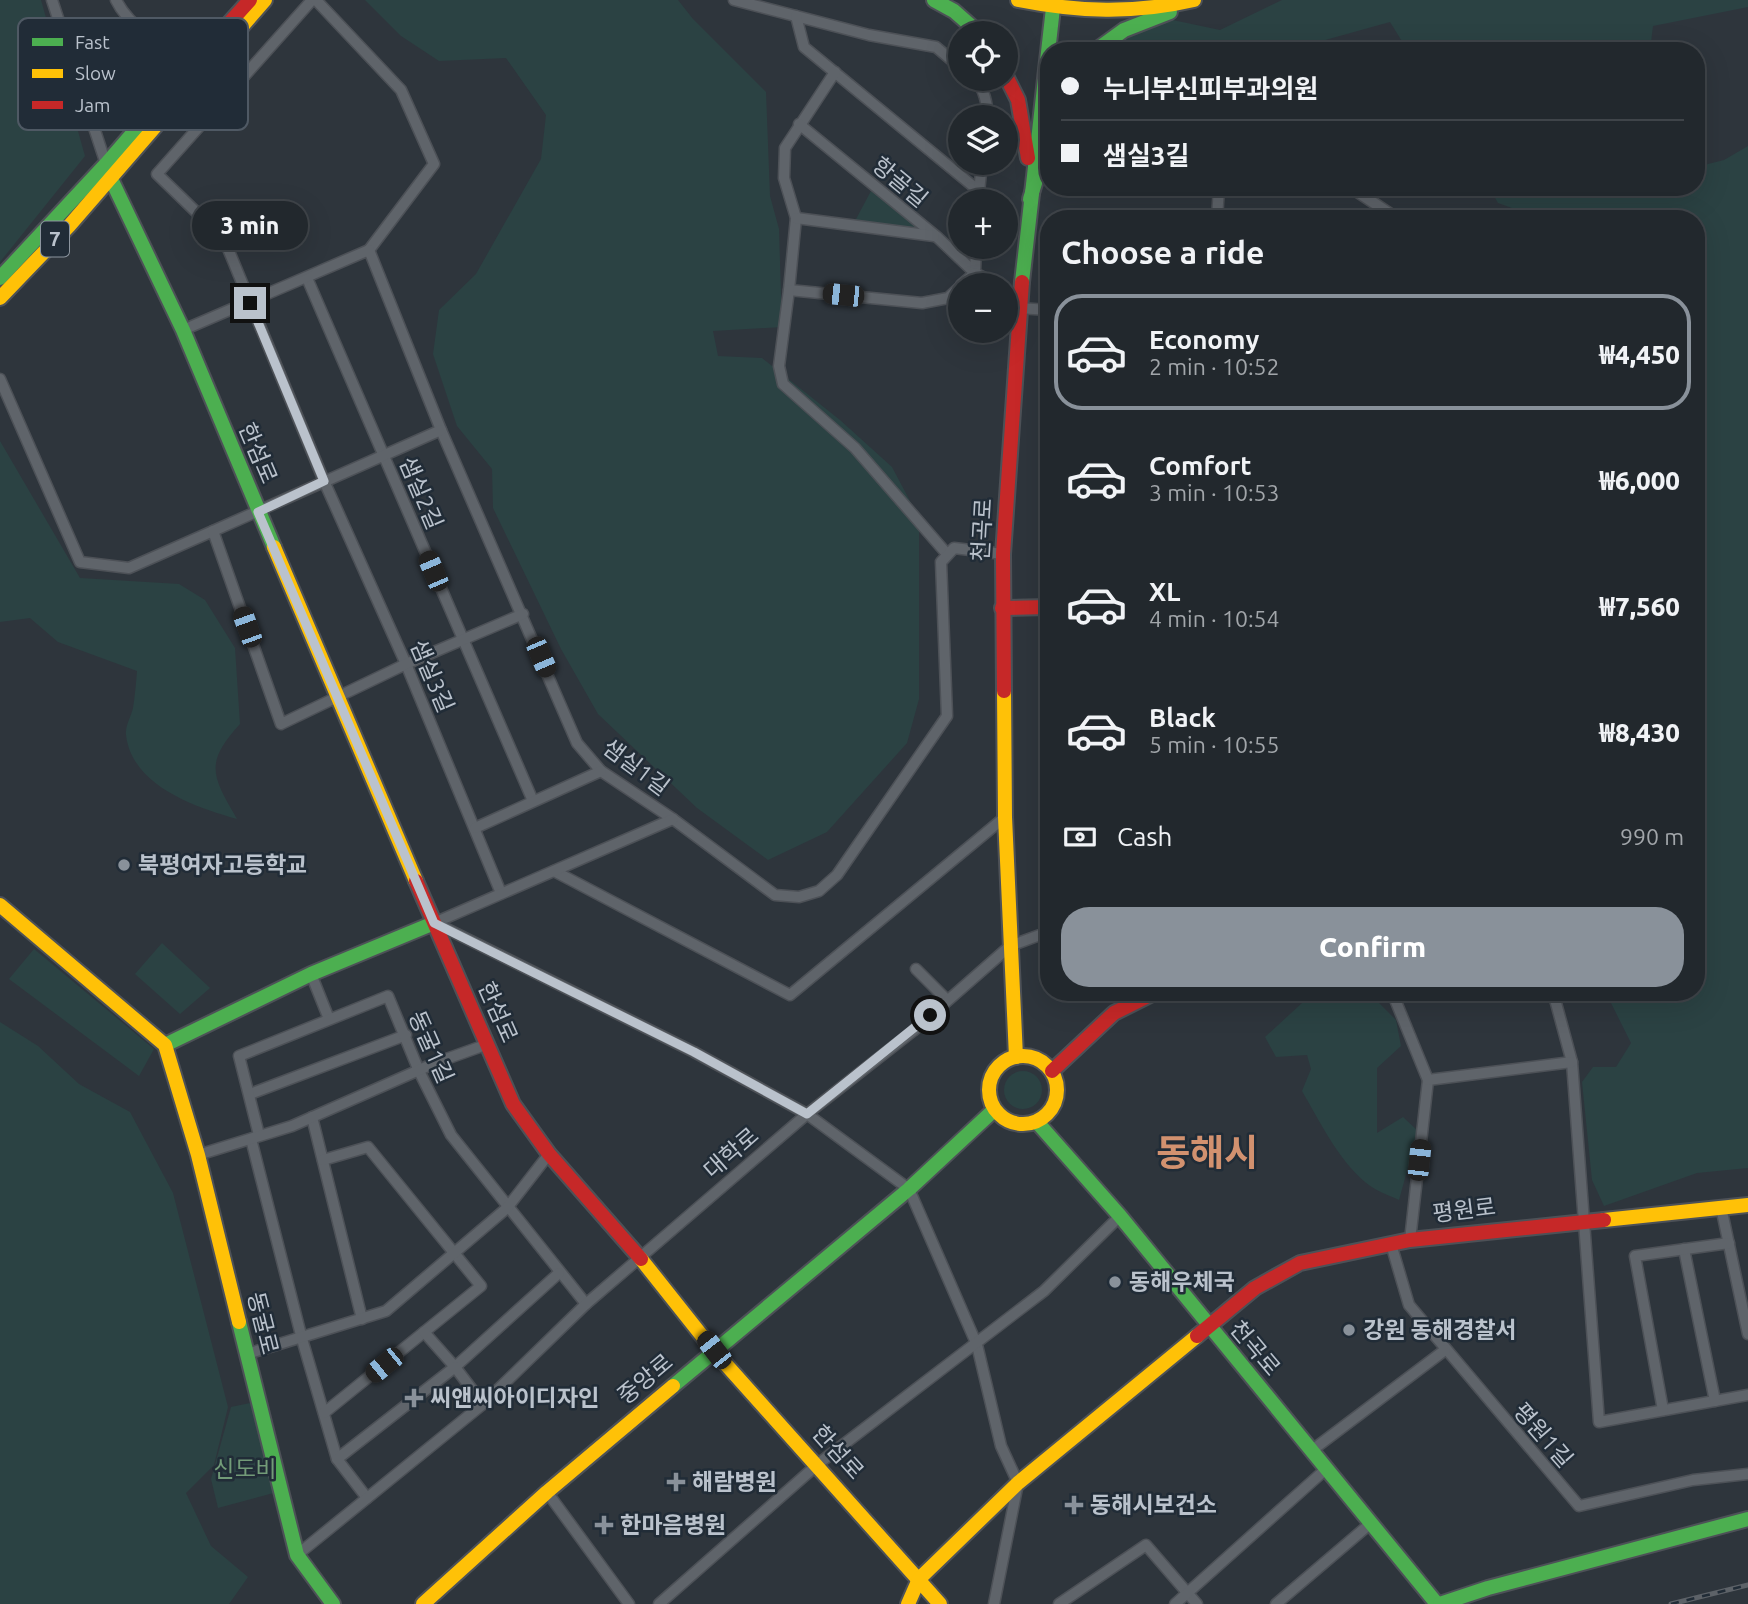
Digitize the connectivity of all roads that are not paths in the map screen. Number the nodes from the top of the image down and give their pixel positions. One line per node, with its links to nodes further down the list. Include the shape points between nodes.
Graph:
1 (52, 0): 13 (street)
2 (116, 0): 14 (street)
3 (250, 0): 15 (street, 7)
4 (265, 0): 16 (street, 7)
5 (314, 0): 22 (street, 샘실3길); 39 (street, via 401,90 433,164)
6 (734, 0): 12 (street)
7 (934, 0): 17 (street)
8 (1017, 0): 11 (street)
9 (1194, 0): 11 (street, via 1116,12)
10 (1201, 0): 19 (street, via 1124,30)
11 (1054, 4): 18 (street, 천곡로)
12 (796, 16): 20 (street, via 936,47); 21 (street, via 804,47)
13 (58, 18)
14 (128, 18)
15 (234, 18)
16 (248, 19)
17 (965, 21)
18 (1049, 42)
19 (1107, 42)
20 (948, 57)
21 (835, 72): 25 (street); 33 (street)
22 (248, 73)
23 (1014, 91): 35 (street, via 1027,140)
24 (1040, 118): 35 (street, 천곡로)
25 (799, 124): 37 (street, via 785,148 784,178); 38 (street, 항골길)
26 (95, 130): 30 (street)
27 (136, 130): 30 (street, 7)
28 (153, 130): 32 (street, 7)
29 (197, 130): 47 (street, 샘실3길, via 157,174 225,239)
30 (106, 164): 32 (street, 한섬로); 42 (street, 7)
31 (1040, 167): 35 (street)
32 (112, 181): 45 (street, 7); 50 (street, 한섬로)
33 (970, 189)
34 (1364, 196): 36 (street)
35 (1030, 199): 48 (street, 천곡로)
36 (1384, 210)
37 (796, 218): 38 (street); 44 (street)
38 (936, 236): 41 (street, 항골길)
39 (369, 250): 43 (street); 52 (street, 샘실1길)
40 (976, 259): 41 (street)
41 (975, 273)
42 (0, 278)
43 (307, 278): 47 (street); 53 (street, 샘실2길)
44 (789, 290): 46 (street, via 922,303); 57 (street, via 779,366 783,384 855,449)
45 (0, 298)
46 (948, 298)
47 (250, 303): 50 (street); 54 (street, 샘실3길)
48 (1019, 308): 49 (street); 58 (street, 천곡로)
49 (1040, 309)
50 (183, 330): 55 (street, 한섬로)
51 (0, 379): 56 (street, via 80,562 129,568)
52 (441, 430): 53 (street); 61 (street, 샘실1길)
53 (384, 455): 54 (street); 62 (street, 샘실2길)
54 (324, 481): 55 (street); 63 (street, 샘실3길)
55 (258, 512): 56 (street); 64 (street, 한섬로)
56 (213, 531): 64 (street, via 281,724)
57 (947, 554): 58 (street, via 954,548); 68 (street, 샘실1길, via 941,562 947,716 837,875 819,891 799,897 775,895)
58 (1003, 554): 60 (street, 천곡로)
59 (1040, 607): 60 (street)
60 (1002, 608): 67 (street, 천곡로)
61 (523, 614): 62 (street); 65 (street, 샘실1길, via 577,743)
62 (462, 641): 63 (street); 66 (street, 샘실2길)
63 (406, 664): 64 (street); 69 (street, 샘실3길)
64 (336, 696): 73 (street, 한섬로)
65 (601, 771): 66 (street); 68 (street, 샘실1길)
66 (533, 801): 69 (street)
67 (1005, 817): 70 (street, via 790,995); 75 (street, 천곡로)
68 (673, 819): 70 (street)
69 (475, 828): 71 (street, 샘실3길)
70 (554, 871): 71 (street)
71 (501, 894): 73 (street)
72 (0, 905): 85 (street)
73 (434, 923): 77 (street); 84 (street, 한섬로); 93 (street, via 694,1052)
74 (1040, 935): 75 (street)
75 (1010, 946): 78 (street, 대학로); 86 (street, 천곡로)
76 (916, 969): 78 (street)
77 (311, 974): 82 (street); 85 (street)
78 (947, 1000): 93 (street, 대학로)
79 (1138, 1001): 89 (street, via 1114,1013)
80 (1396, 1001): 90 (street)
81 (1555, 1001): 87 (street)
82 (329, 1019): 83 (street, 동굴1길, via 388,996); 91 (street, 동굴1길, via 239,1056)
83 (406, 1035): 88 (street, 동굴1길); 91 (street)
84 (488, 1044): 88 (street); 97 (street, 한섬로, via 513,1104)
85 (165, 1045): 98 (street, 동굴로)
86 (1016, 1056): 89 (street, via 1037,1058); 92 (street, via 999,1065 991,1076 989,1097)
87 (1572, 1062): 90 (street); 105 (street)
88 (419, 1071): 94 (street); 103 (street, 동굴1길, via 451,1135)
89 (1052, 1071): 95 (street, via 1056,1101)
90 (1428, 1080): 106 (street)
91 (250, 1094): 96 (street, 동굴1길)
92 (994, 1110): 95 (street, via 1019,1125); 100 (street, 중앙로)
93 (807, 1114): 100 (street); 111 (street, 대학로)
94 (312, 1117): 96 (street); 99 (street)
95 (1037, 1122): 104 (street, 천곡로)
96 (255, 1137): 98 (street); 118 (street, 동굴1길)
97 (549, 1154): 103 (street); 111 (street, 한섬로)
98 (198, 1155): 122 (street, 동굴로)
99 (323, 1160): 110 (street, via 368,1147); 114 (street)
100 (909, 1189): 119 (street); 120 (street, 중앙로)
101 (1748, 1205): 102 (street, 평원로)
102 (1721, 1207): 105 (street, 평원로); 107 (street)
103 (507, 1208): 110 (street); 112 (street, 동굴1길)
104 (1120, 1216): 115 (street, 천곡로); 119 (street, via 1044,1291)
105 (1586, 1220): 106 (street, 평원로); 127 (street, via 1599,1422)
106 (1410, 1240): 108 (street, 평원로)
107 (1728, 1243): 109 (street); 117 (street)
108 (1391, 1244): 115 (street, 평원로, via 1300,1263 1255,1288); 121 (street, 평원1길, via 1409,1305)
109 (1684, 1249): 125 (street); 127 (street, via 1635,1256)
110 (454, 1254): 114 (street, via 386,1311); 116 (street, via 481,1286)
111 (640, 1257): 113 (street, 대학로); 120 (street, 한섬로)
112 (559, 1273): 113 (street, 동굴1길); 123 (street)
113 (586, 1304): 126 (street, 대학로)
114 (362, 1320): 118 (street)
115 (1208, 1327): 129 (street, 천곡로); 134 (street, 평원로)
116 (424, 1332): 123 (street); 128 (street)
117 (1748, 1334)
118 (302, 1339): 122 (street); 128 (street, 동굴1길)
119 (977, 1345): 131 (street); 134 (street, via 1001,1446)
120 (714, 1350): 131 (street, 한섬로); 135 (street, 중앙로)
121 (1445, 1350): 129 (street); 133 (street, 평원1길, via 1579,1506 1693,1480)
122 (247, 1354): 139 (street, 동굴로)
123 (455, 1367): 126 (street); 130 (street)
124 (1748, 1395): 125 (street)
125 (1715, 1401): 127 (street)
126 (483, 1404): 136 (street, 대학로)
127 (1663, 1410)
128 (324, 1413): 130 (street, 동굴1길)
129 (1311, 1451): 132 (street, 천곡로)
130 (337, 1459): 136 (street)
131 (818, 1464): 140 (street, 한섬로); 145 (street)
132 (1326, 1469): 138 (street, 천곡로); 141 (street)
133 (1748, 1474)
134 (1018, 1483): 140 (street, 평원로); 148 (street)
135 (547, 1492): 143 (street, 중앙로); 144 (street)
136 (367, 1498): 139 (street, 대학로)
137 (1748, 1519): 153 (street)
138 (1371, 1523): 152 (street); 153 (street, 천곡로)
139 (297, 1555): 142 (street, 동굴로)
140 (919, 1579): 146 (street); 147 (street, 한섬로)
141 (1188, 1593): 149 (street, via 1146,1545); 150 (street); 151 (street)
142 (333, 1604)
143 (423, 1604)
144 (629, 1604)
145 (659, 1604)
146 (908, 1604)
147 (940, 1604)
148 (993, 1604)
149 (1059, 1604)
150 (1175, 1604)
151 (1197, 1604)
152 (1276, 1604)
153 (1439, 1604)

